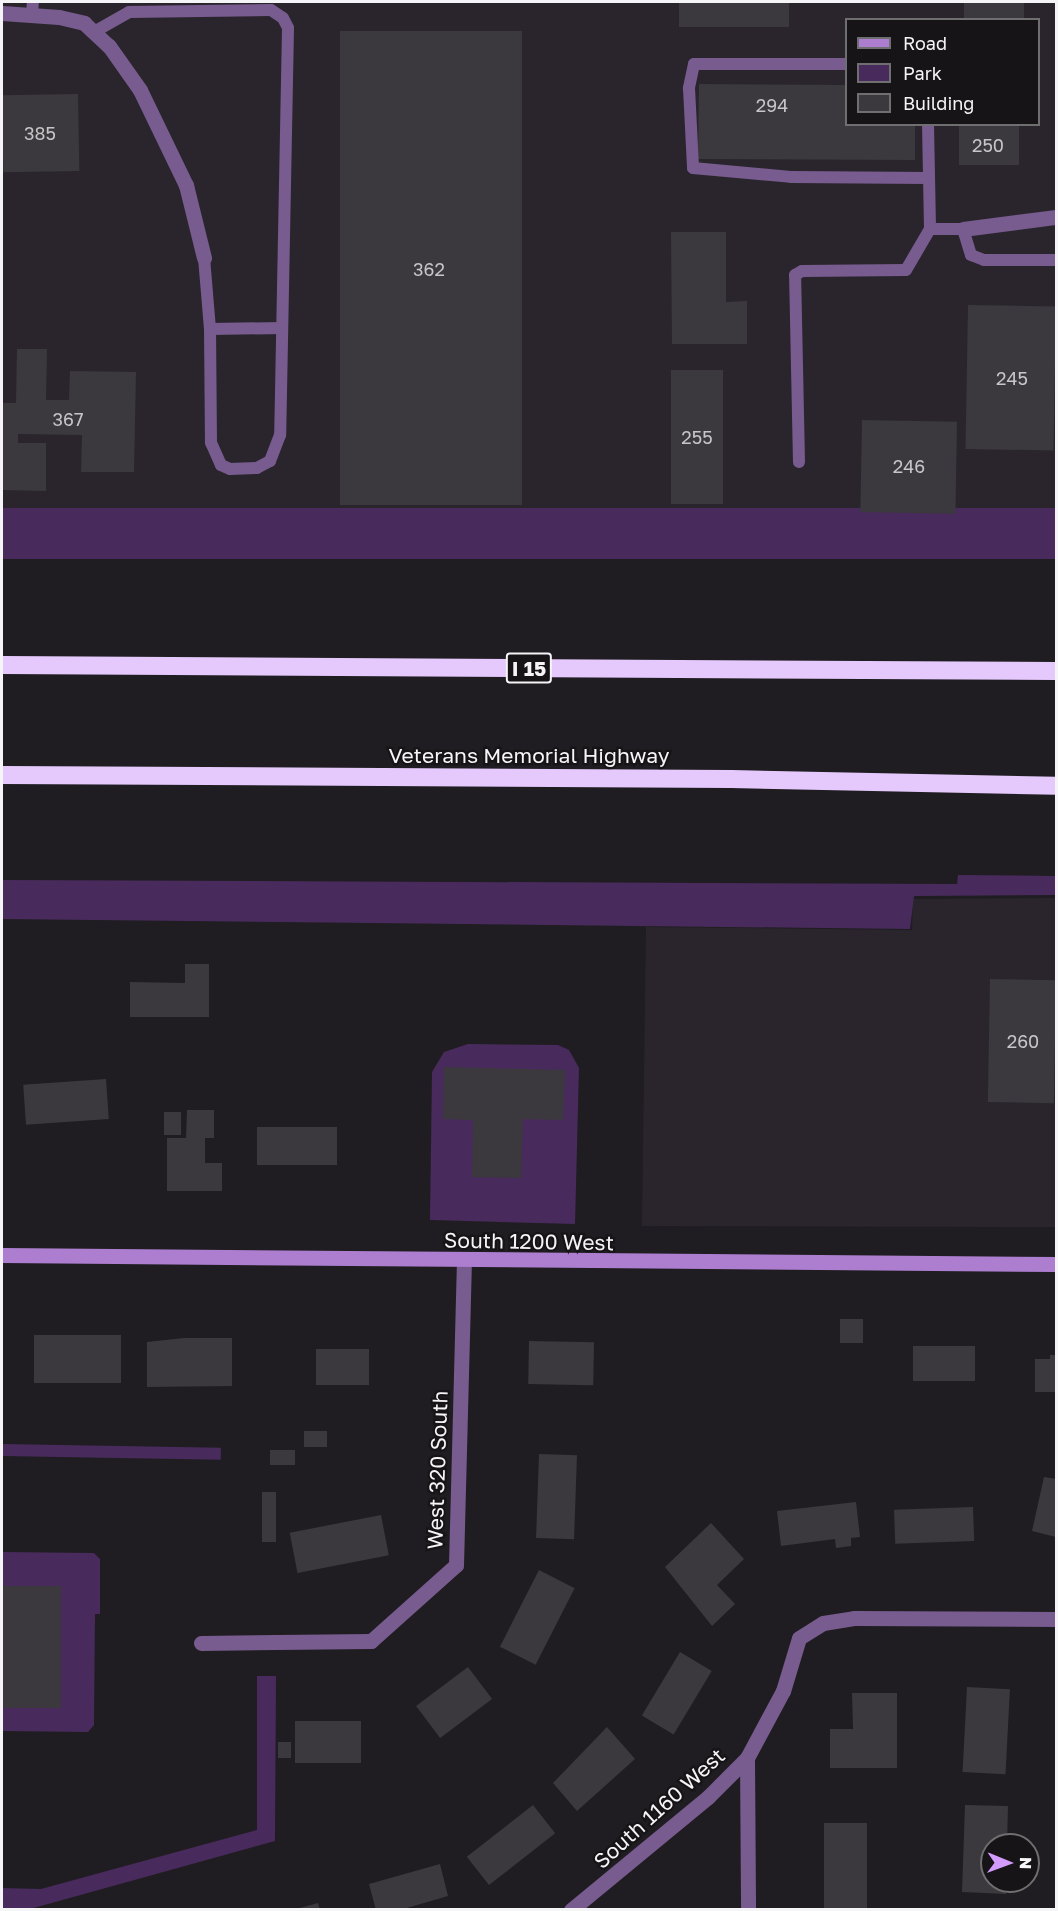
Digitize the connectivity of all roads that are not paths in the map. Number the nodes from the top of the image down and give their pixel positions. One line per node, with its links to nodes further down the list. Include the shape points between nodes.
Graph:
1 (32, 8): 2 (street); 3 (street, via 84,23)
2 (2, 13)
3 (94, 32): 10 (street, via 109,46 140,90 186,185); 12 (lane, via 129,12 271,10 283,18 288,28 288,48)
4 (845, 64): 6 (lane, via 694,64 688,88 693,168 791,177)
5 (928, 126): 6 (lane)
6 (929, 178): 8 (lane)
7 (1056, 217): 9 (street)
8 (930, 229): 9 (lane); 14 (lane, via 906,270 795,274)
9 (963, 229): 11 (lane, via 971,255 984,260)
10 (204, 258): 13 (lane)
11 (1056, 260)
12 (282, 328): 13 (lane); 13 (lane, via 278,448 270,461 257,468 230,470 215,457 211,443)
13 (210, 329)
14 (799, 462)
15 (2, 665): 16 (highway, I 15)
16 (1056, 671)
17 (2, 774): 18 (highway, Veterans Memorial Highway, via 731,778)
18 (1056, 786)
19 (2, 1255): 20 (main road, South 1200 West)
20 (464, 1262): 21 (main road, South 1200 West); 23 (street, West 320 South, via 456,1565 371,1641)
21 (1056, 1264)
22 (1056, 1618): 24 (street, South 1160 West, via 854,1618 823,1623 799,1638 783,1691)
23 (201, 1643)
24 (747, 1758): 25 (street, South 1160 West, via 708,1797); 26 (street)
25 (571, 1910)
26 (748, 1910)

